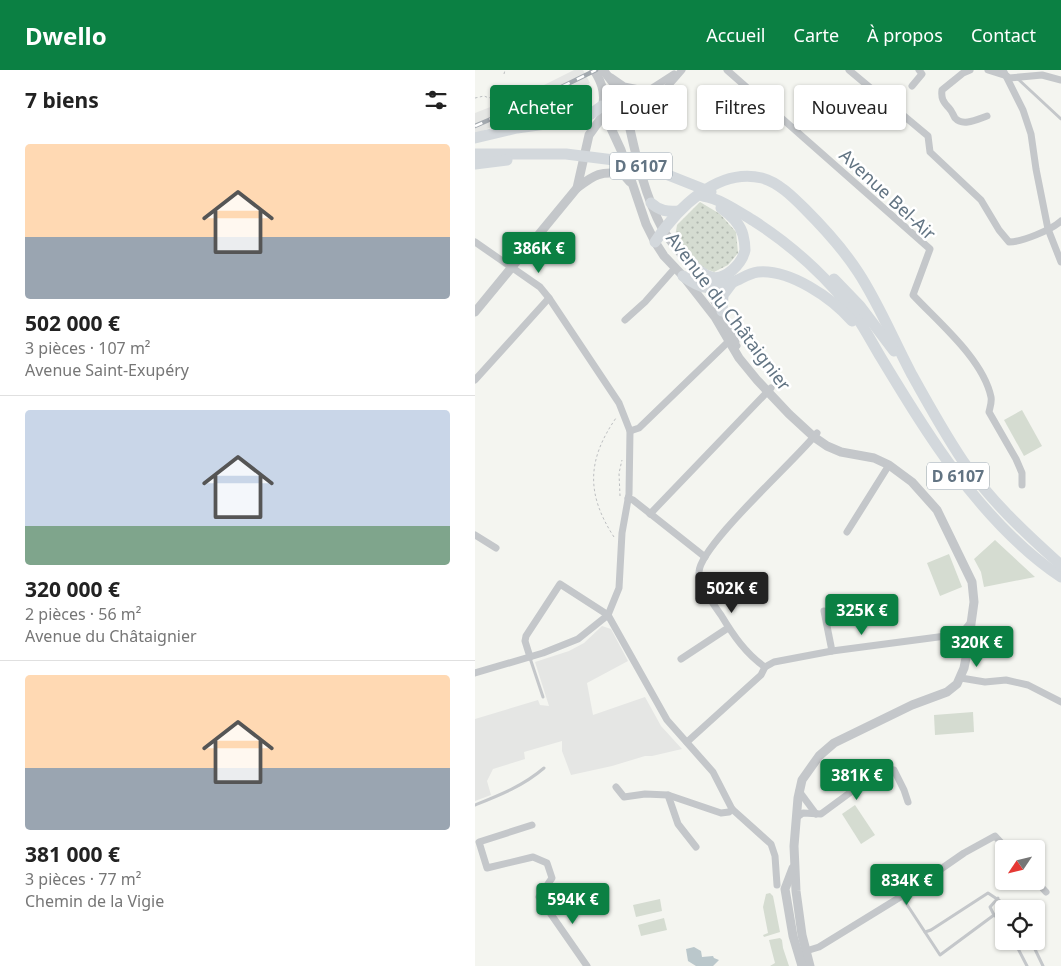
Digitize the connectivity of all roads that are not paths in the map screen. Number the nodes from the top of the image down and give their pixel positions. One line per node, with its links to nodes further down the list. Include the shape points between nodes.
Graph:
1 (594, 70): 16 (street, Avenue du Châtaignier)
2 (681, 70): 14 (street); 15 (street)
3 (727, 70): 59 (street, Avenue Bel-Air, via 930,249 913,295 962,346 984,378 992,399 989,412 1016,459 1022,473)
4 (849, 70): 36 (street, via 928,136 930,152 981,200 1009,242)
5 (919, 70): 17 (street, via 922,74)
6 (970, 70): 19 (street, via 942,90 941,96 959,121 971,122)
7 (988, 70): 9 (street)
8 (604, 71): 12 (street); 13 (street)
9 (1006, 75): 10 (street); 36 (street, via 1031,134)
10 (1018, 78): 11 (street, via 1042,75); 21 (lane)
11 (1061, 80)
12 (615, 85)
13 (623, 85)
14 (657, 85)
15 (669, 85)
16 (602, 86)
17 (912, 86)
18 (602, 115): 24 (highway)
19 (987, 116)
20 (602, 119): 30 (street, via 586,147)
21 (1061, 119)
22 (610, 130): 31 (street, Avenue du Châtaignier)
23 (631, 130): 33 (street, Avenue du Châtaignier, via 634,152)
24 (475, 138)
25 (475, 154): 27 (highway, D 6107)
26 (475, 158): 28 (highway, D 6107)
27 (565, 158): 28 (highway, D 6107); 32 (highway, D 6107, via 612,166)
28 (507, 160): 29 (highway, D 6107)
29 (475, 164)
30 (577, 188): 31 (street, via 596,174 607,172 623,174); 42 (street)
31 (635, 188): 39 (street, Avenue du Châtaignier)
32 (708, 194): 40 (highway, via 739,225 745,250 741,260 719,278 705,275); 52 (highway, D 6107, via 767,230 821,274 850,308); 53 (highway, D 6107, via 740,207 769,225 825,270 860,306)
33 (651, 203): 34 (highway, via 667,212); 37 (street, Avenue du Châtaignier)
34 (679, 211): 37 (highway); 53 (highway, via 710,188 737,178 763,178 775,184 811,215 858,272)
35 (1061, 222): 36 (street)
36 (1048, 229): 41 (street)
37 (663, 230): 39 (highway); 40 (street, Avenue du Châtaignier)
38 (475, 242): 42 (street)
39 (655, 242): 43 (street, Avenue du Châtaignier)
40 (683, 256): 45 (street, Avenue du Châtaignier)
41 (1061, 260)
42 (511, 268): 46 (street); 48 (street)
43 (679, 272): 45 (highway, via 698,286); 49 (street); 50 (street, Avenue du Châtaignier)
44 (732, 283): 45 (highway); 47 (highway, via 723,295); 52 (highway, via 758,272 779,274 804,284 845,313)
45 (709, 289): 47 (street, Avenue du Châtaignier)
46 (549, 298): 54 (street); 56 (street, via 619,403)
47 (722, 311): 50 (street, Avenue du Châtaignier)
48 (475, 312)
49 (625, 320)
50 (725, 326): 51 (street, Avenue du Châtaignier)
51 (733, 344): 55 (street, Avenue du Châtaignier); 56 (street, via 639,428)
52 (879, 354): 67 (highway, D 6107, via 953,469 982,506 1020,544)
53 (910, 372): 66 (highway, D 6107, via 963,461 991,497)
54 (475, 380)
55 (769, 390): 57 (street, Avenue du Châtaignier); 61 (street)
56 (630, 432): 60 (street)
57 (816, 436): 58 (street, Avenue du Châtaignier, via 852,453); 65 (street, via 726,529)
58 (889, 465): 62 (street); 70 (street, Avenue du Châtaignier, via 912,482 940,516 972,582 974,602)
59 (1022, 485)
60 (625, 500): 61 (street); 69 (street, via 619,588)
61 (650, 514): 65 (street)
62 (847, 532)
63 (475, 535): 64 (street)
64 (497, 548)
65 (705, 557): 71 (street, via 699,571 702,586)
66 (1061, 565)
67 (1061, 577)
68 (824, 611): 72 (street)
69 (608, 615): 73 (street, via 578,640); 73 (street, via 560,584 526,636); 80 (street, via 667,720)
70 (971, 621): 72 (street, via 961,634); 77 (street, Avenue du Châtaignier)
71 (728, 628): 74 (street); 75 (street, via 751,657)
72 (832, 651): 75 (street, via 774,662)
73 (530, 657): 76 (street); 78 (lane)
74 (681, 659)
75 (765, 667): 80 (street)
76 (475, 673)
77 (961, 678): 79 (street, via 985,682 1006,680 1028,685); 83 (street, via 947,692 888,716 828,747 810,767)
78 (543, 697)
79 (1061, 702)
80 (687, 742): 87 (street, via 713,772)
81 (544, 768): 86 (lane, via 511,791)
82 (616, 786): 84 (street, via 624,797)
83 (799, 791): 88 (street); 89 (street)
84 (668, 795): 87 (street, via 721,813); 92 (street, via 678,824)
85 (908, 802): 88 (street, via 894,770 887,769 831,808)
86 (475, 805)
87 (732, 809): 94 (street, via 771,844)
88 (816, 814): 89 (street, via 803,813)
89 (796, 818): 93 (street)
90 (532, 825): 104 (street, via 479,842 487,868 533,857 547,863 551,878 539,897)
91 (999, 840): 95 (street, via 995,836)
92 (696, 847)
93 (795, 863): 94 (street); 98 (street)
94 (777, 886): 98 (street, via 793,888); 103 (street, via 793,936)
95 (902, 896): 100 (lane); 103 (street, via 819,947)
96 (998, 898): 97 (lane); 99 (lane, via 990,907); 100 (lane, via 988,892)
97 (1001, 900)
98 (797, 911): 103 (street)
99 (994, 915): 100 (lane, via 940,955)
100 (925, 932)
101 (1019, 950): 107 (lane)
102 (1035, 950): 108 (lane)
103 (802, 952): 105 (street); 106 (street)
104 (587, 966)
105 (801, 966)
106 (810, 966)
107 (1027, 966)
108 (1043, 966)

